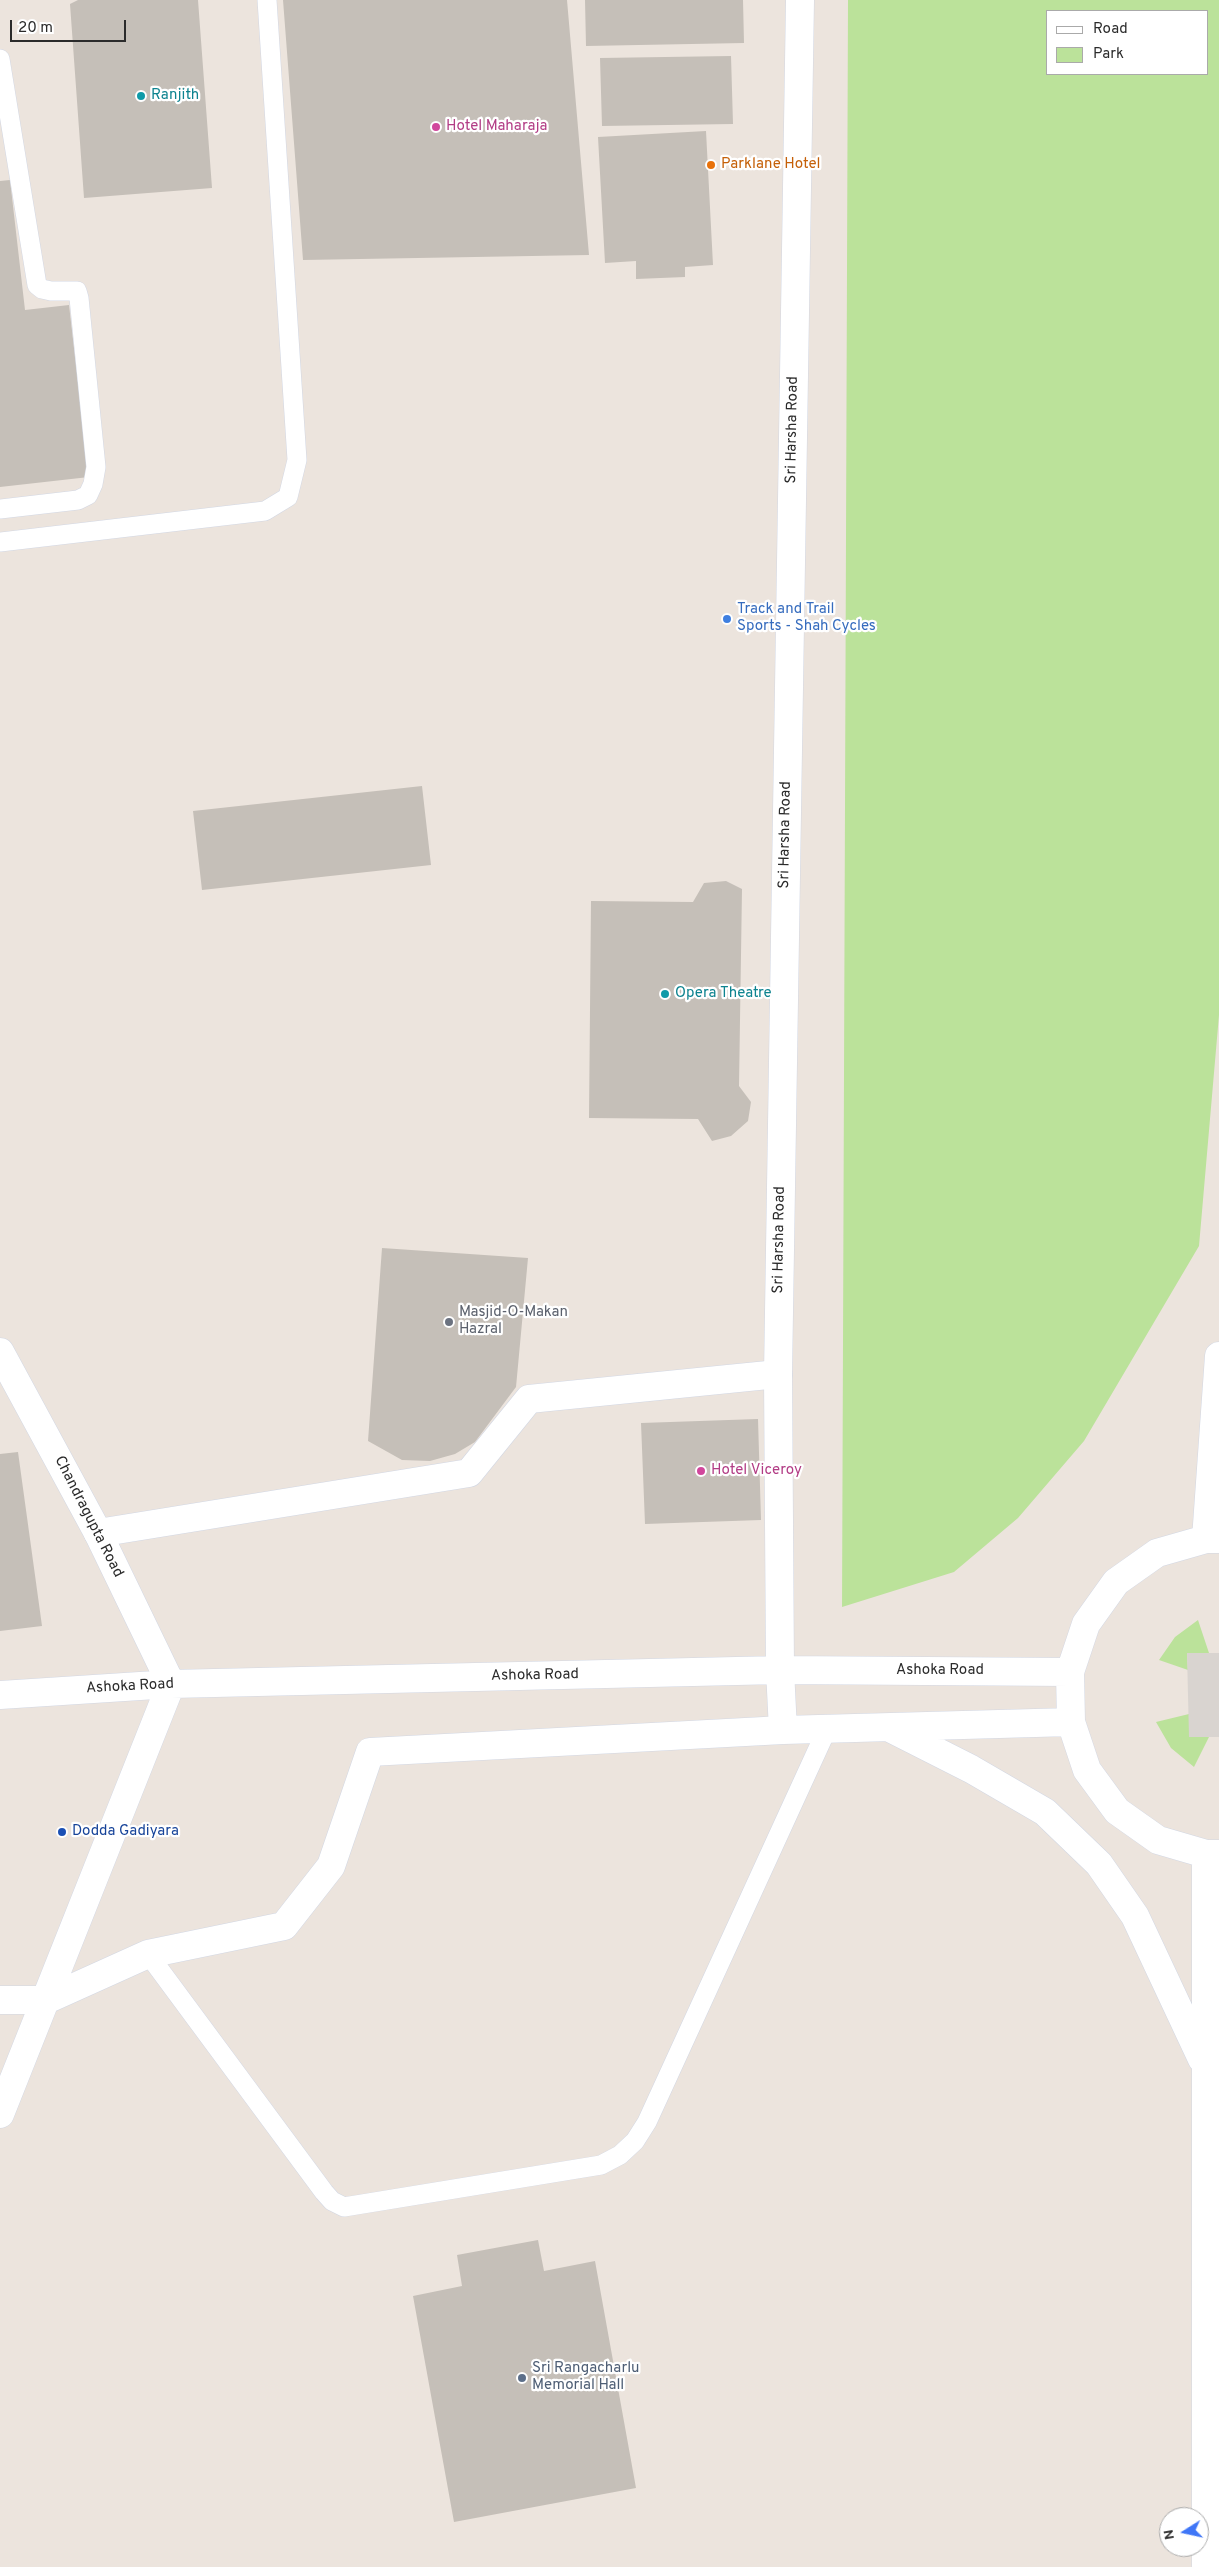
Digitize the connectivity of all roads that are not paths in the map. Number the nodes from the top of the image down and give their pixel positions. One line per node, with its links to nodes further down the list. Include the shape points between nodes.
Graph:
1 (267, 0): 5 (lane, via 297,460 288,497 265,511)
2 (800, 0): 8 (street, Sri Harsha Road)
3 (0, 59): 4 (lane, via 37,284 42,290 77,291 79,298 96,467 88,495 78,500)
4 (0, 509)
5 (0, 542)
6 (1219, 1356): 10 (street)
7 (2, 1361): 9 (street, Chandragupta Road)
8 (778, 1374): 9 (street, via 529,1399 469,1473); 11 (street, Sri Harsha Road)
9 (98, 1533): 13 (street, Chandragupta Road)
10 (1212, 1539): 12 (street, via 1157,1553 1116,1582 1086,1624)
11 (780, 1670): 12 (street, Ashoka Road); 13 (street, Ashoka Road); 18 (street, Sri Harsha Road)
12 (1070, 1672): 15 (street)
13 (171, 1684): 14 (street, Ashoka Road); 22 (street)
14 (0, 1695)
15 (1070, 1722): 16 (street); 19 (street, via 1087,1770 1117,1811 1158,1840)
16 (889, 1728): 17 (street); 23 (street, via 971,1769 1045,1812 1099,1864 1135,1916)
17 (827, 1729): 18 (street); 20 (lane, via 647,2122 620,2156 601,2165 344,2207 324,2192)
18 (783, 1730): 20 (street, via 370,1752 331,1866 284,1926)
19 (1212, 1854): 23 (street)
20 (148, 1954): 22 (street)
21 (0, 2000): 22 (street)
22 (46, 2000): 24 (street)
23 (1206, 2067): 25 (street)
24 (0, 2114)
25 (1206, 2567)

